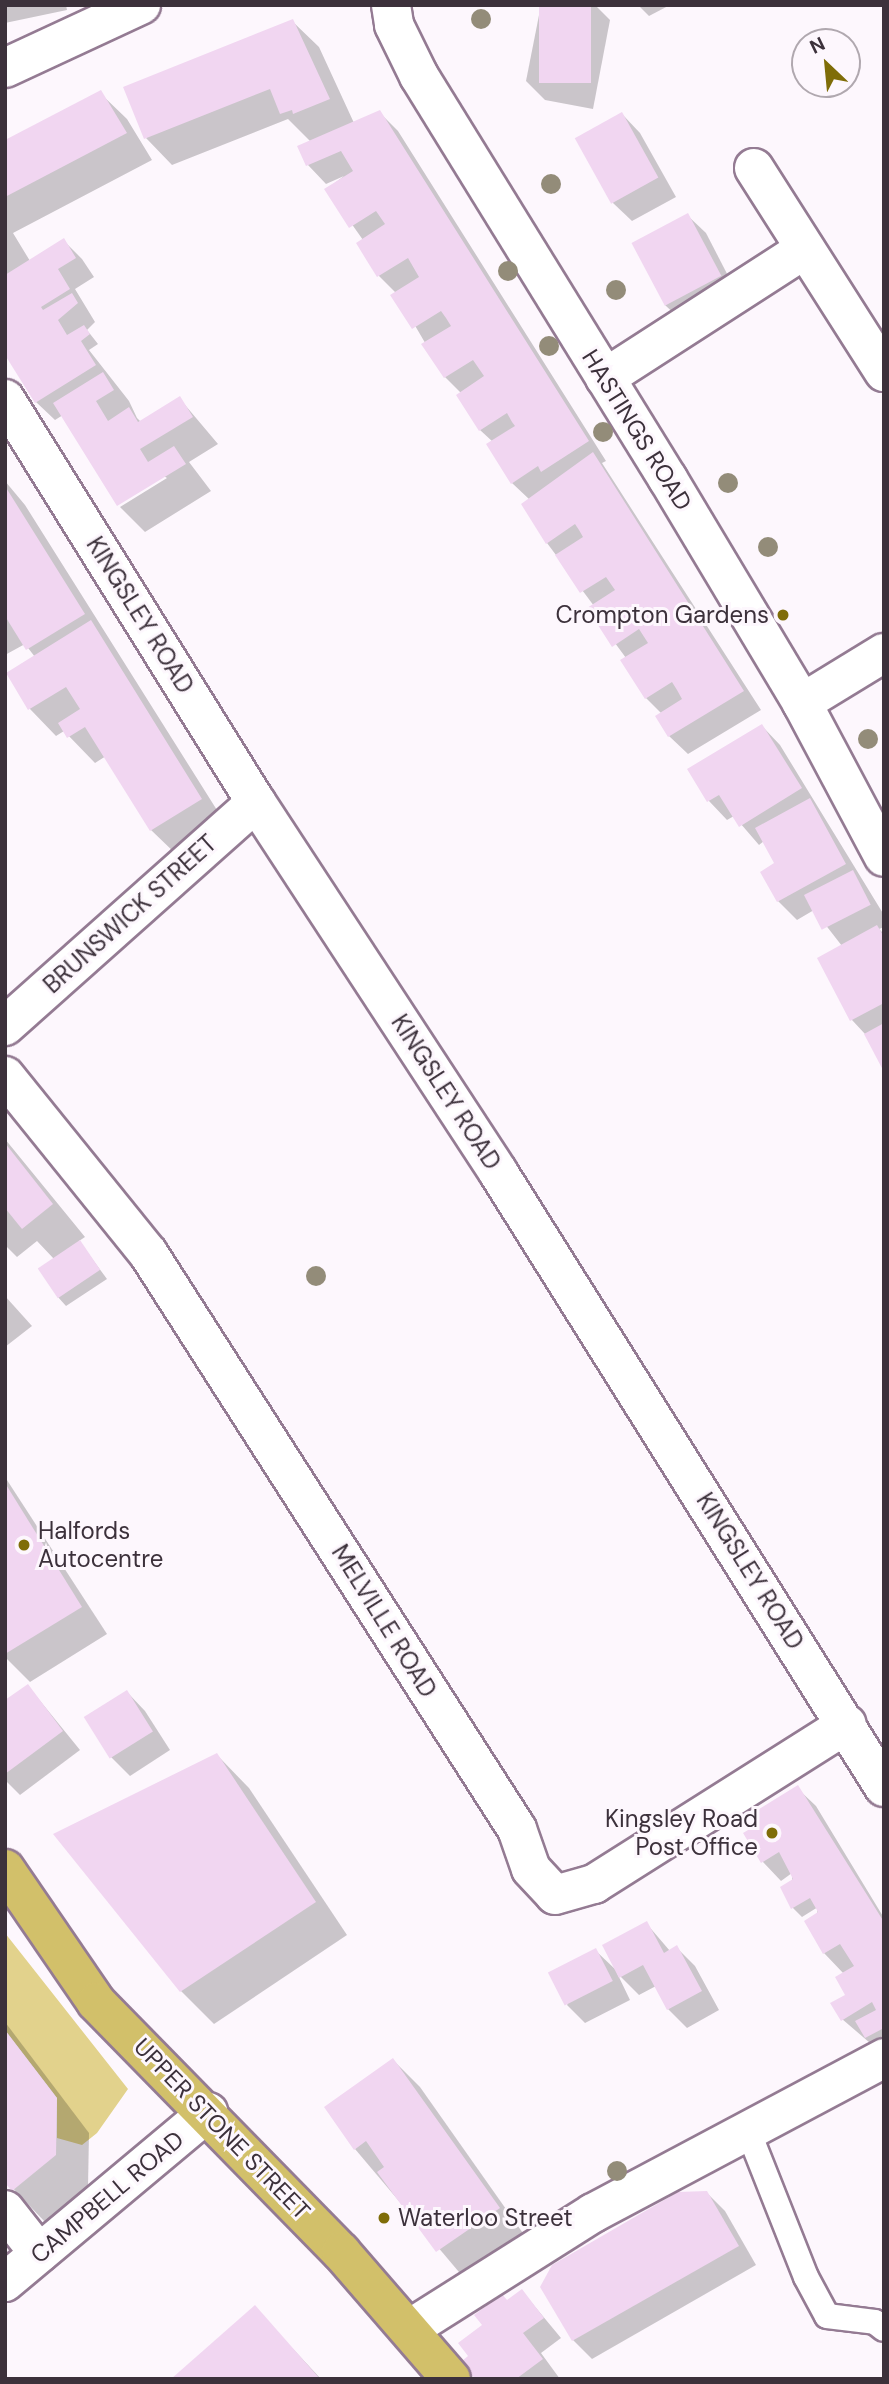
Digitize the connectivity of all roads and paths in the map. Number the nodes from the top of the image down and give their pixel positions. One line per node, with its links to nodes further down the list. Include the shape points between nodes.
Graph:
1 (141, 5): 3 (street)
2 (391, 5): 7 (street, HASTINGS ROAD, via 394,25 419,76)
3 (5, 68)
4 (754, 168): 5 (street)
5 (805, 249): 6 (street); 7 (street)
6 (884, 372)
7 (605, 378): 10 (street, HASTINGS ROAD)
8 (5, 399): 11 (street, KINGSLEY ROAD)
9 (884, 653): 10 (street)
10 (802, 703): 12 (street, HASTINGS ROAD)
11 (256, 802): 13 (street, BRUNSWICK STREET); 15 (street, KINGSLEY ROAD, via 498,1172)
12 (884, 857)
13 (5, 1026)
14 (5, 1076): 15 (street, MELVILLE ROAD, via 148,1253 517,1829 531,1869 555,1895 594,1884)
15 (847, 1724): 16 (street, KINGSLEY ROAD)
16 (884, 1787)
17 (5, 1869): 19 (highway, UPPER STONE STREET, via 96,2002)
18 (884, 2058): 20 (street)
19 (208, 2112): 22 (street, CAMPBELL ROAD); 24 (highway, UPPER STONE STREET)
20 (747, 2128): 24 (street, via 593,2213); 25 (lane, via 806,2277 827,2316 875,2322)
21 (5, 2210): 22 (street)
22 (39, 2253): 23 (street, CAMPBELL ROAD)
23 (5, 2281)
24 (411, 2328): 26 (highway, UPPER STONE STREET)
25 (884, 2329)
26 (451, 2379)

